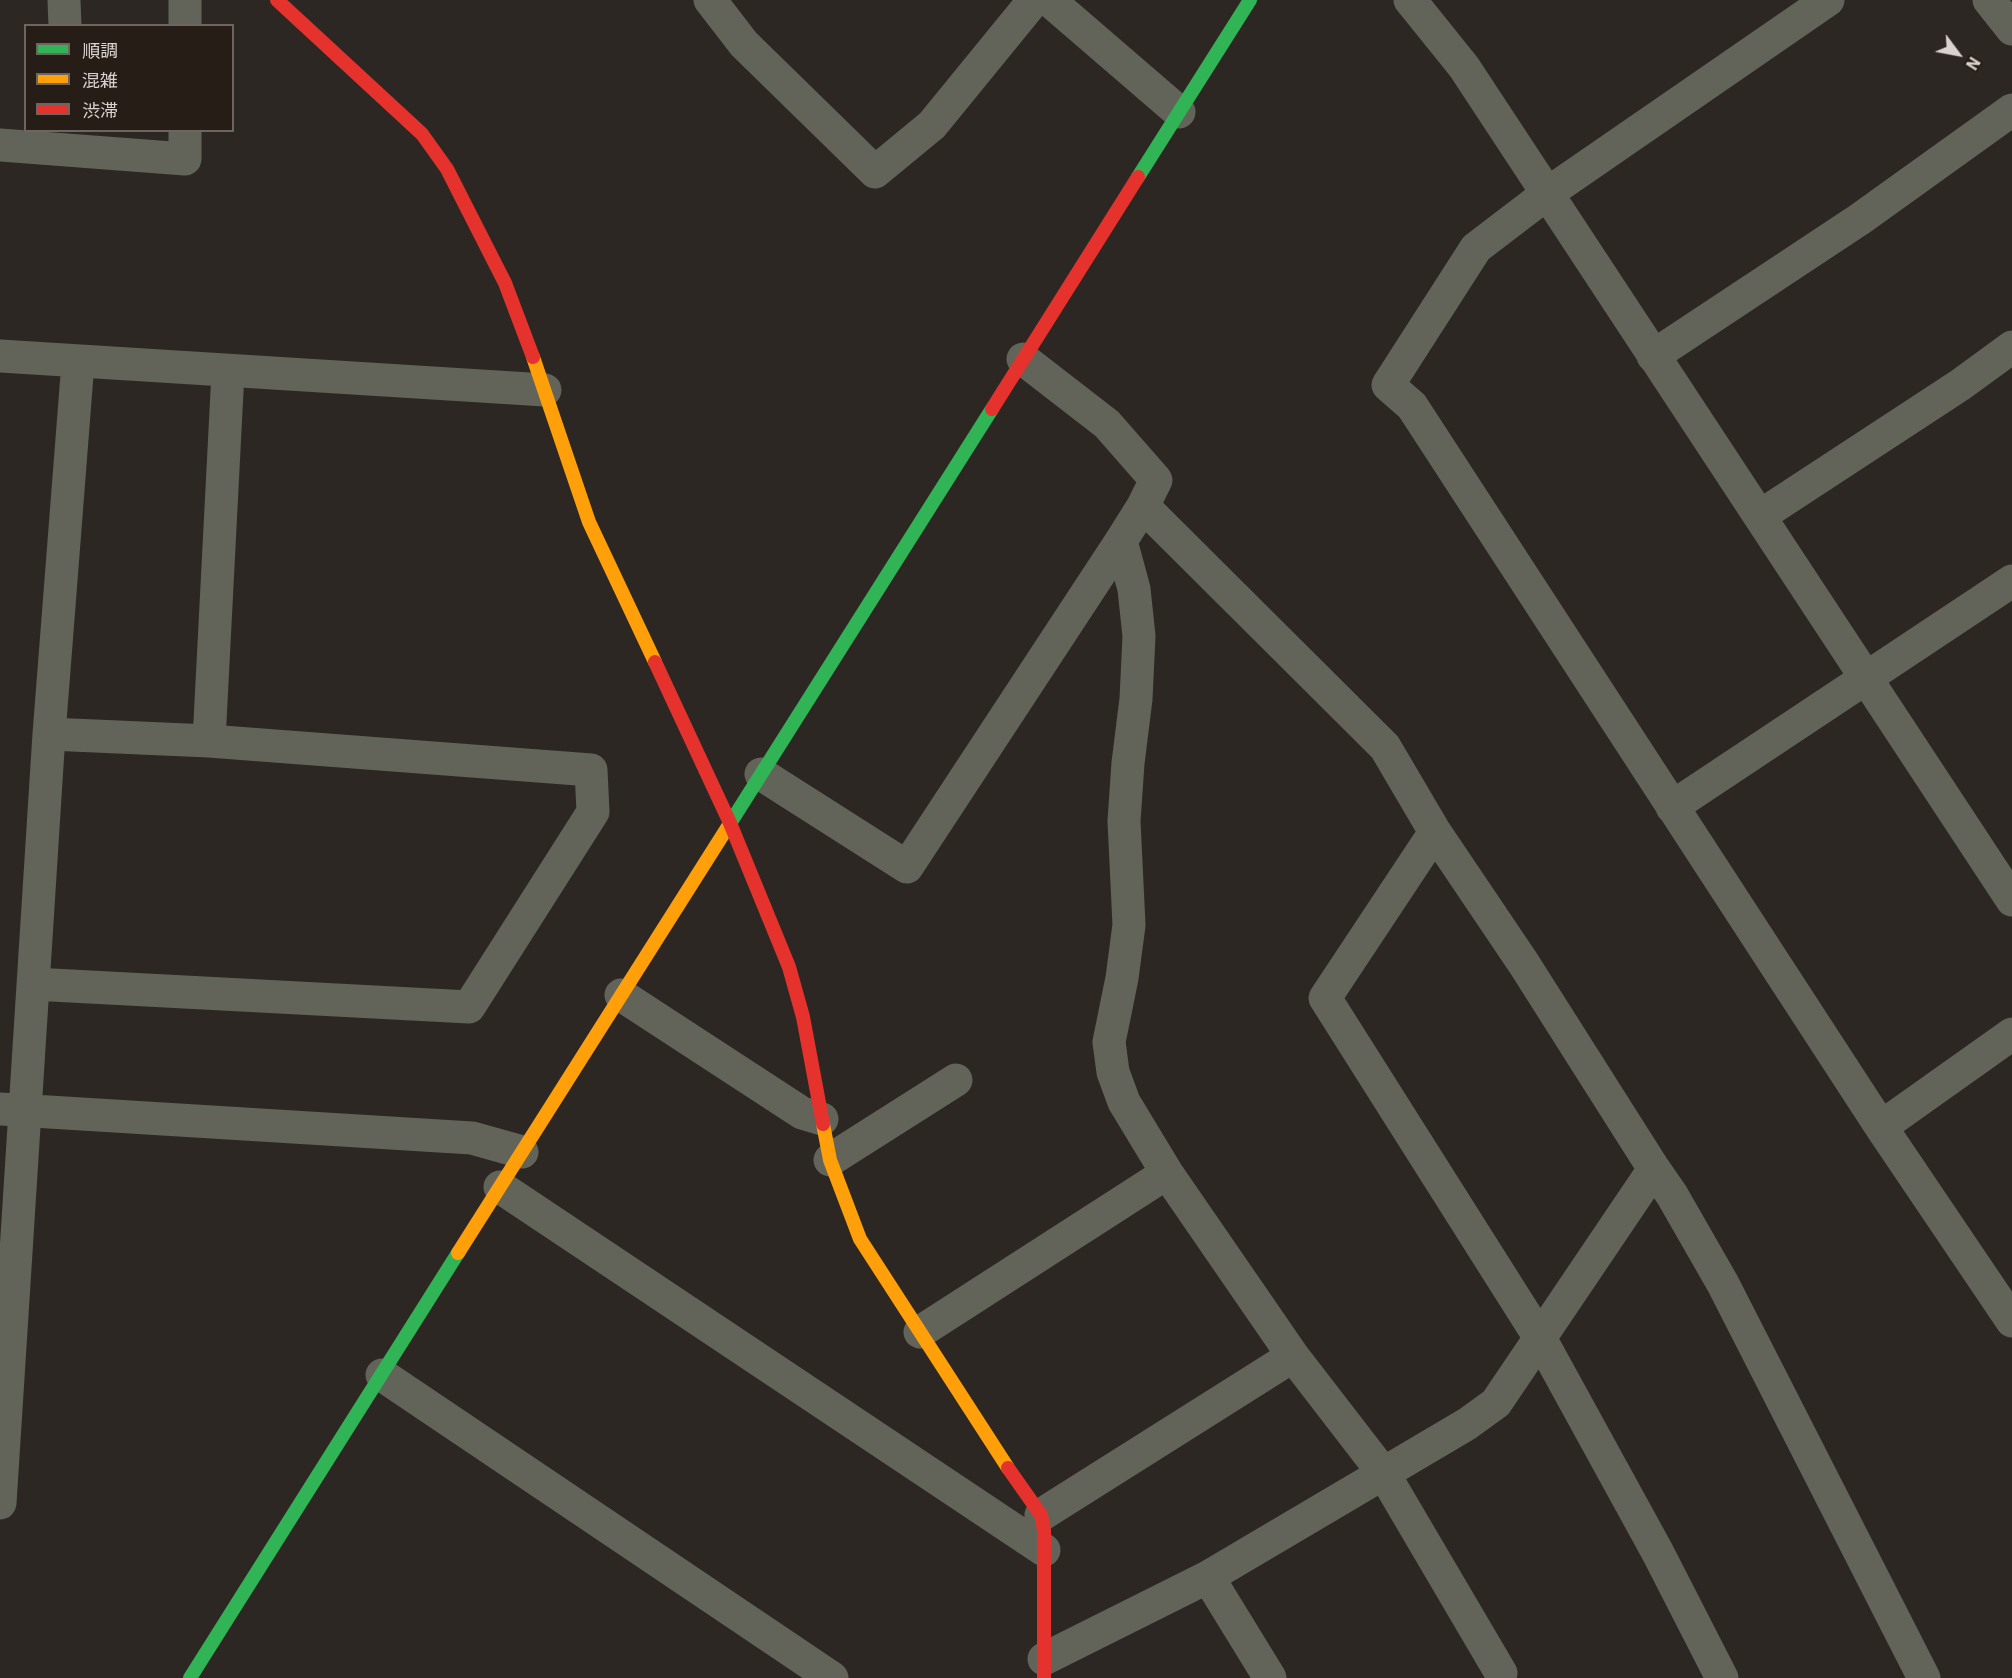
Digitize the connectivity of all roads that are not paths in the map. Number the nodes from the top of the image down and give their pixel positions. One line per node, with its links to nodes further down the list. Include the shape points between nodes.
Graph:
1 (64, 0): 11 (street)
2 (185, 0): 12 (street)
3 (277, 0): 26 (street, via 422,134 447,169 505,283)
4 (710, 0): 5 (street, via 744,44 875,172 932,125)
5 (1034, 0)
6 (1049, 0): 15 (street)
7 (1410, 0): 19 (street, via 1464,67)
8 (1828, 0): 19 (street)
9 (1989, 0): 13 (street)
10 (1246, 1): 15 (street)
11 (65, 24)
12 (185, 24)
13 (2012, 28)
14 (2012, 110): 22 (street, via 1860,219)
15 (1179, 112): 23 (street)
16 (185, 132): 17 (street, via 185,159)
17 (70, 141): 18 (street)
18 (0, 145)
19 (1548, 193): 22 (street); 35 (street, via 1476,248 1388,385 1412,406)
20 (2012, 347): 28 (street)
21 (0, 356): 24 (street)
22 (1653, 356): 28 (street)
23 (1023, 359): 27 (street, via 1107,424 1156,480); 34 (street)
24 (78, 362): 25 (street); 32 (street)
25 (228, 372): 26 (street); 33 (street)
26 (545, 390): 36 (street, via 589,522)
27 (1143, 506): 29 (street); 37 (street, via 1385,747)
28 (1760, 516): 31 (street)
29 (1121, 541): 34 (street, via 907,867); 49 (street, via 1134,589 1139,636 1124,821 1130,925 1109,1042 1113,1072 1124,1102)
30 (2012, 581): 31 (street)
31 (1867, 678): 35 (street); 38 (street)
32 (49, 734): 33 (street); 39 (street)
33 (209, 741): 39 (street, via 591,770 594,812 469,1007)
34 (761, 774): 36 (street)
35 (1672, 807): 45 (street)
36 (730, 823): 40 (street); 44 (street, via 789,967)
37 (1435, 832): 48 (street); 53 (street, via 1325,998)
38 (2012, 900)
39 (33, 984): 43 (street)
40 (621, 995): 44 (street, via 802,1113); 46 (street)
41 (2012, 1034): 45 (street)
42 (956, 1080): 47 (street)
43 (12, 1110): 46 (street, via 472,1138); 54 (street)
44 (822, 1119): 47 (street)
45 (1881, 1126): 51 (street)
46 (522, 1152): 50 (street)
47 (830, 1160): 52 (street, via 860,1239)
48 (1654, 1169): 53 (street); 68 (street, via 1723,1284)
49 (1167, 1173): 52 (street); 55 (street)
50 (500, 1187): 56 (street); 60 (street)
51 (2012, 1321)
52 (920, 1332): 59 (street)
53 (1540, 1338): 57 (street, via 1496,1403); 67 (street)
54 (5, 1347): 58 (street)
55 (1293, 1356): 57 (street); 59 (street)
56 (382, 1375): 64 (street); 65 (street)
57 (1384, 1474): 61 (street); 63 (street)
58 (0, 1503)
59 (1041, 1515): 60 (street)
60 (1044, 1550): 62 (street)
61 (1208, 1577): 62 (street, via 1107,1629); 66 (street)
62 (1044, 1669)
63 (1499, 1676)
64 (190, 1678)
65 (832, 1678)
66 (1270, 1678)
67 (1722, 1678)
68 (1924, 1678)

